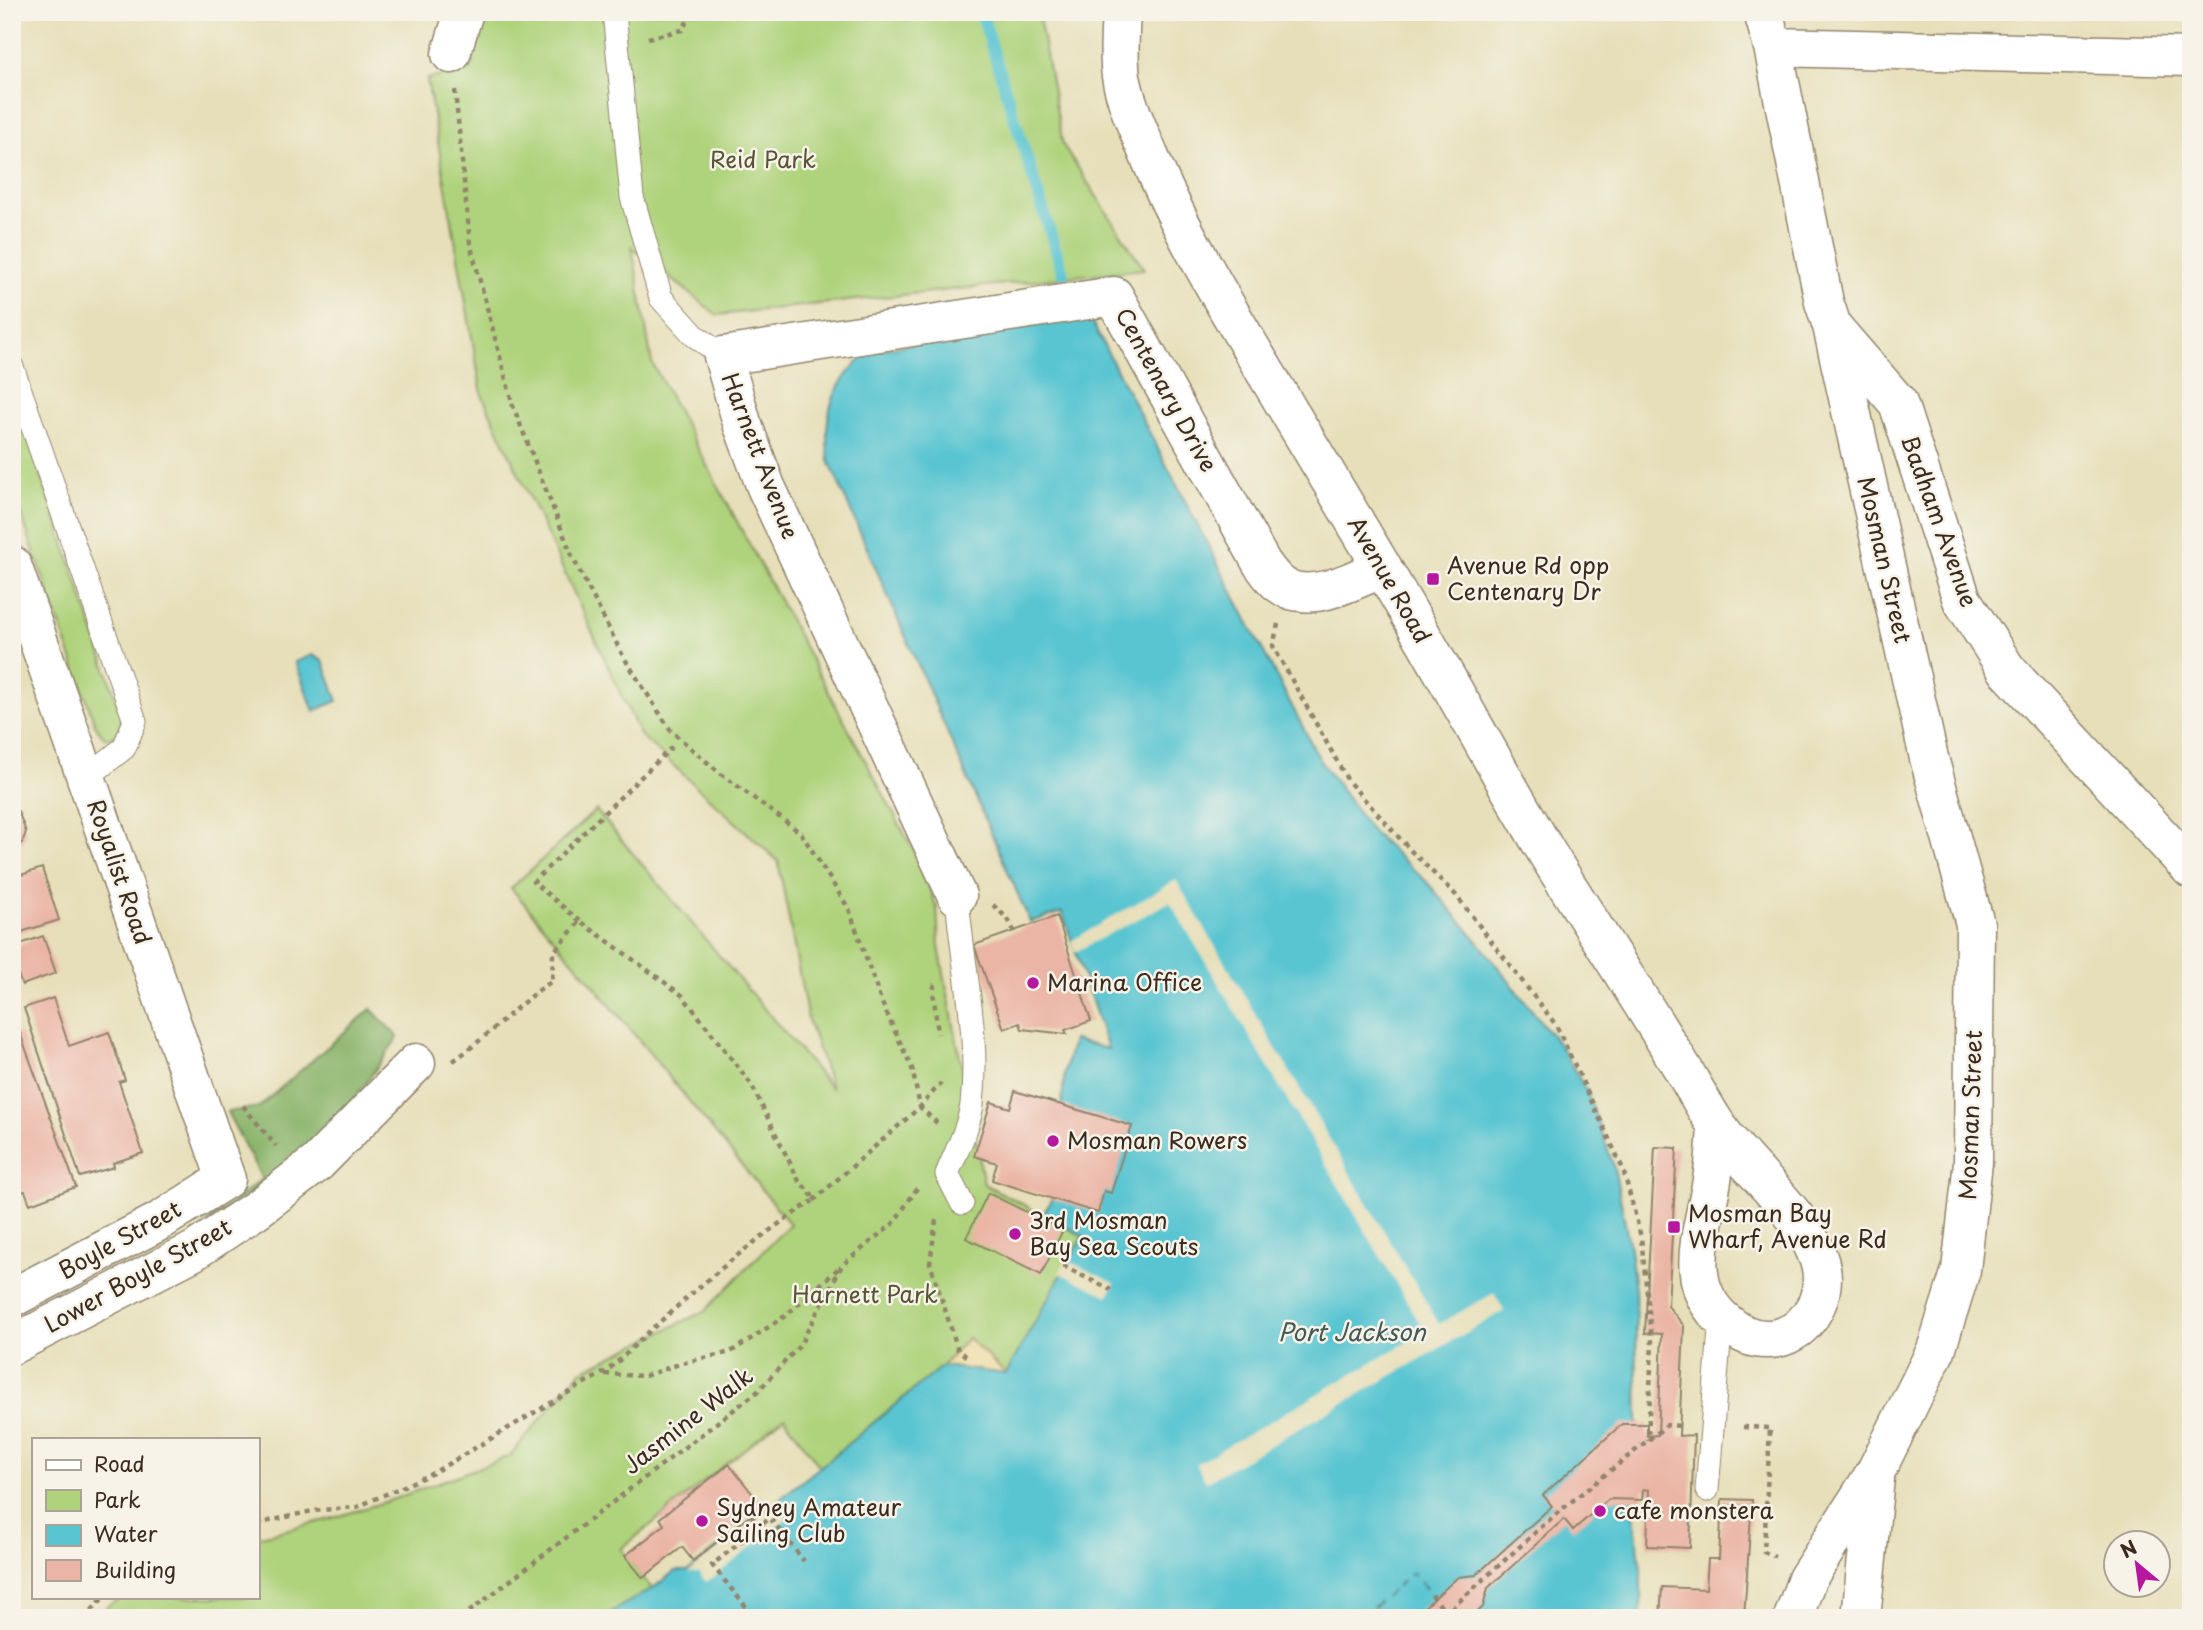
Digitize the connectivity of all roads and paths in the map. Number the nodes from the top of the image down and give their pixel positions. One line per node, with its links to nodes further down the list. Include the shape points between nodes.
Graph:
1 (464, 12): 7 (street)
2 (614, 12): 10 (lane, Harnett Avenue, via 632,197 661,299 694,335)
3 (693, 12): 6 (path, via 682,30)
4 (1121, 12): 13 (street, Avenue Road, via 1121,76 1164,192 1211,280)
5 (1768, 30): 8 (street, Mosman Street); 9 (street, Mosman Street)
6 (643, 40)
7 (452, 54): 25 (path, via 470,243 513,406 572,556 622,656 671,731 801,832 849,909 881,1000 912,1069)
8 (2191, 57)
9 (1832, 326): 17 (street, Badham Avenue, via 1898,403 1962,600 2007,670); 45 (street, Mosman Street, via 1929,758 1975,924 1973,1161 1961,1270 1937,1350)
10 (723, 356): 14 (street, Centenary Drive, via 1114,296 1261,562); 18 (street, Harnett Avenue, via 766,487)
11 (12, 367): 16 (lane, via 135,721 124,748)
12 (12, 565): 16 (street, Royalist Road)
13 (1383, 568): 14 (street, via 1321,590); 27 (street, Avenue Road, via 1547,852)
14 (1286, 589): 44 (path, via 1273,646 1348,781 1455,894 1556,1025 1623,1169 1641,1237 1652,1340)
15 (675, 744): 19 (path, via 533,882)
16 (86, 778): 29 (street, Royalist Road)
17 (2191, 869)
18 (957, 896): 32 (lane, via 975,1051 971,1107 947,1174)
19 (580, 921): 22 (path, via 553,953 552,981 525,999 482,1041 437,1072); 31 (path, via 682,995 751,1084)
20 (936, 977): 21 (path, via 933,990)
21 (939, 1041)
22 (416, 1063): 28 (street, Lower Boyle Street)
23 (943, 1091): 25 (path, via 944,1080)
24 (239, 1095): 28 (path, via 283,1155 321,1145)
25 (920, 1107): 26 (path, via 940,1126); 31 (path)
26 (941, 1114)
27 (1717, 1126): 38 (street, Avenue Road, via 1698,1268 1710,1306); 38 (street, Avenue Road, via 1797,1222 1820,1264 1822,1283 1818,1304 1789,1334 1770,1340 1753,1337)
28 (332, 1148): 39 (street, Lower Boyle Street, via 257,1209 194,1251)
29 (226, 1179): 37 (street, Boyle Street, via 158,1222)
30 (921, 1184): 34 (path, Jasmine Walk, via 893,1224)
31 (813, 1201): 41 (path, via 780,1221 652,1328)
32 (962, 1203)
33 (937, 1208): 40 (path, via 930,1263 958,1349)
34 (842, 1265): 41 (path, via 785,1316 731,1352 645,1376); 57 (path, Jasmine Walk, via 800,1345 757,1392)
35 (1063, 1266): 36 (path)
36 (1111, 1290)
37 (12, 1298)
38 (1721, 1318): 43 (lane)
39 (12, 1345)
40 (966, 1356)
41 (605, 1374): 48 (path, via 433,1473 357,1507 312,1511)
42 (1667, 1425): 44 (path)
43 (1711, 1426): 46 (lane); 51 (path, via 1770,1428 1764,1552)
44 (1648, 1441): 55 (path, via 1556,1514)
45 (1875, 1473): 51 (street, Mosman Street); 60 (street, Mosman Street)
46 (1707, 1490)
47 (751, 1515): 49 (path)
48 (259, 1524)
49 (760, 1527): 50 (path, via 770,1518); 54 (path, via 712,1565)
50 (802, 1559)
51 (1812, 1571): 59 (street, Mosman Street)
52 (1432, 1595): 55 (path)
53 (103, 1598): 56 (path)
54 (744, 1604)
55 (1447, 1613): 58 (path)
56 (85, 1618)
57 (461, 1618)
58 (1451, 1618)
59 (1793, 1618)
60 (1861, 1618)

